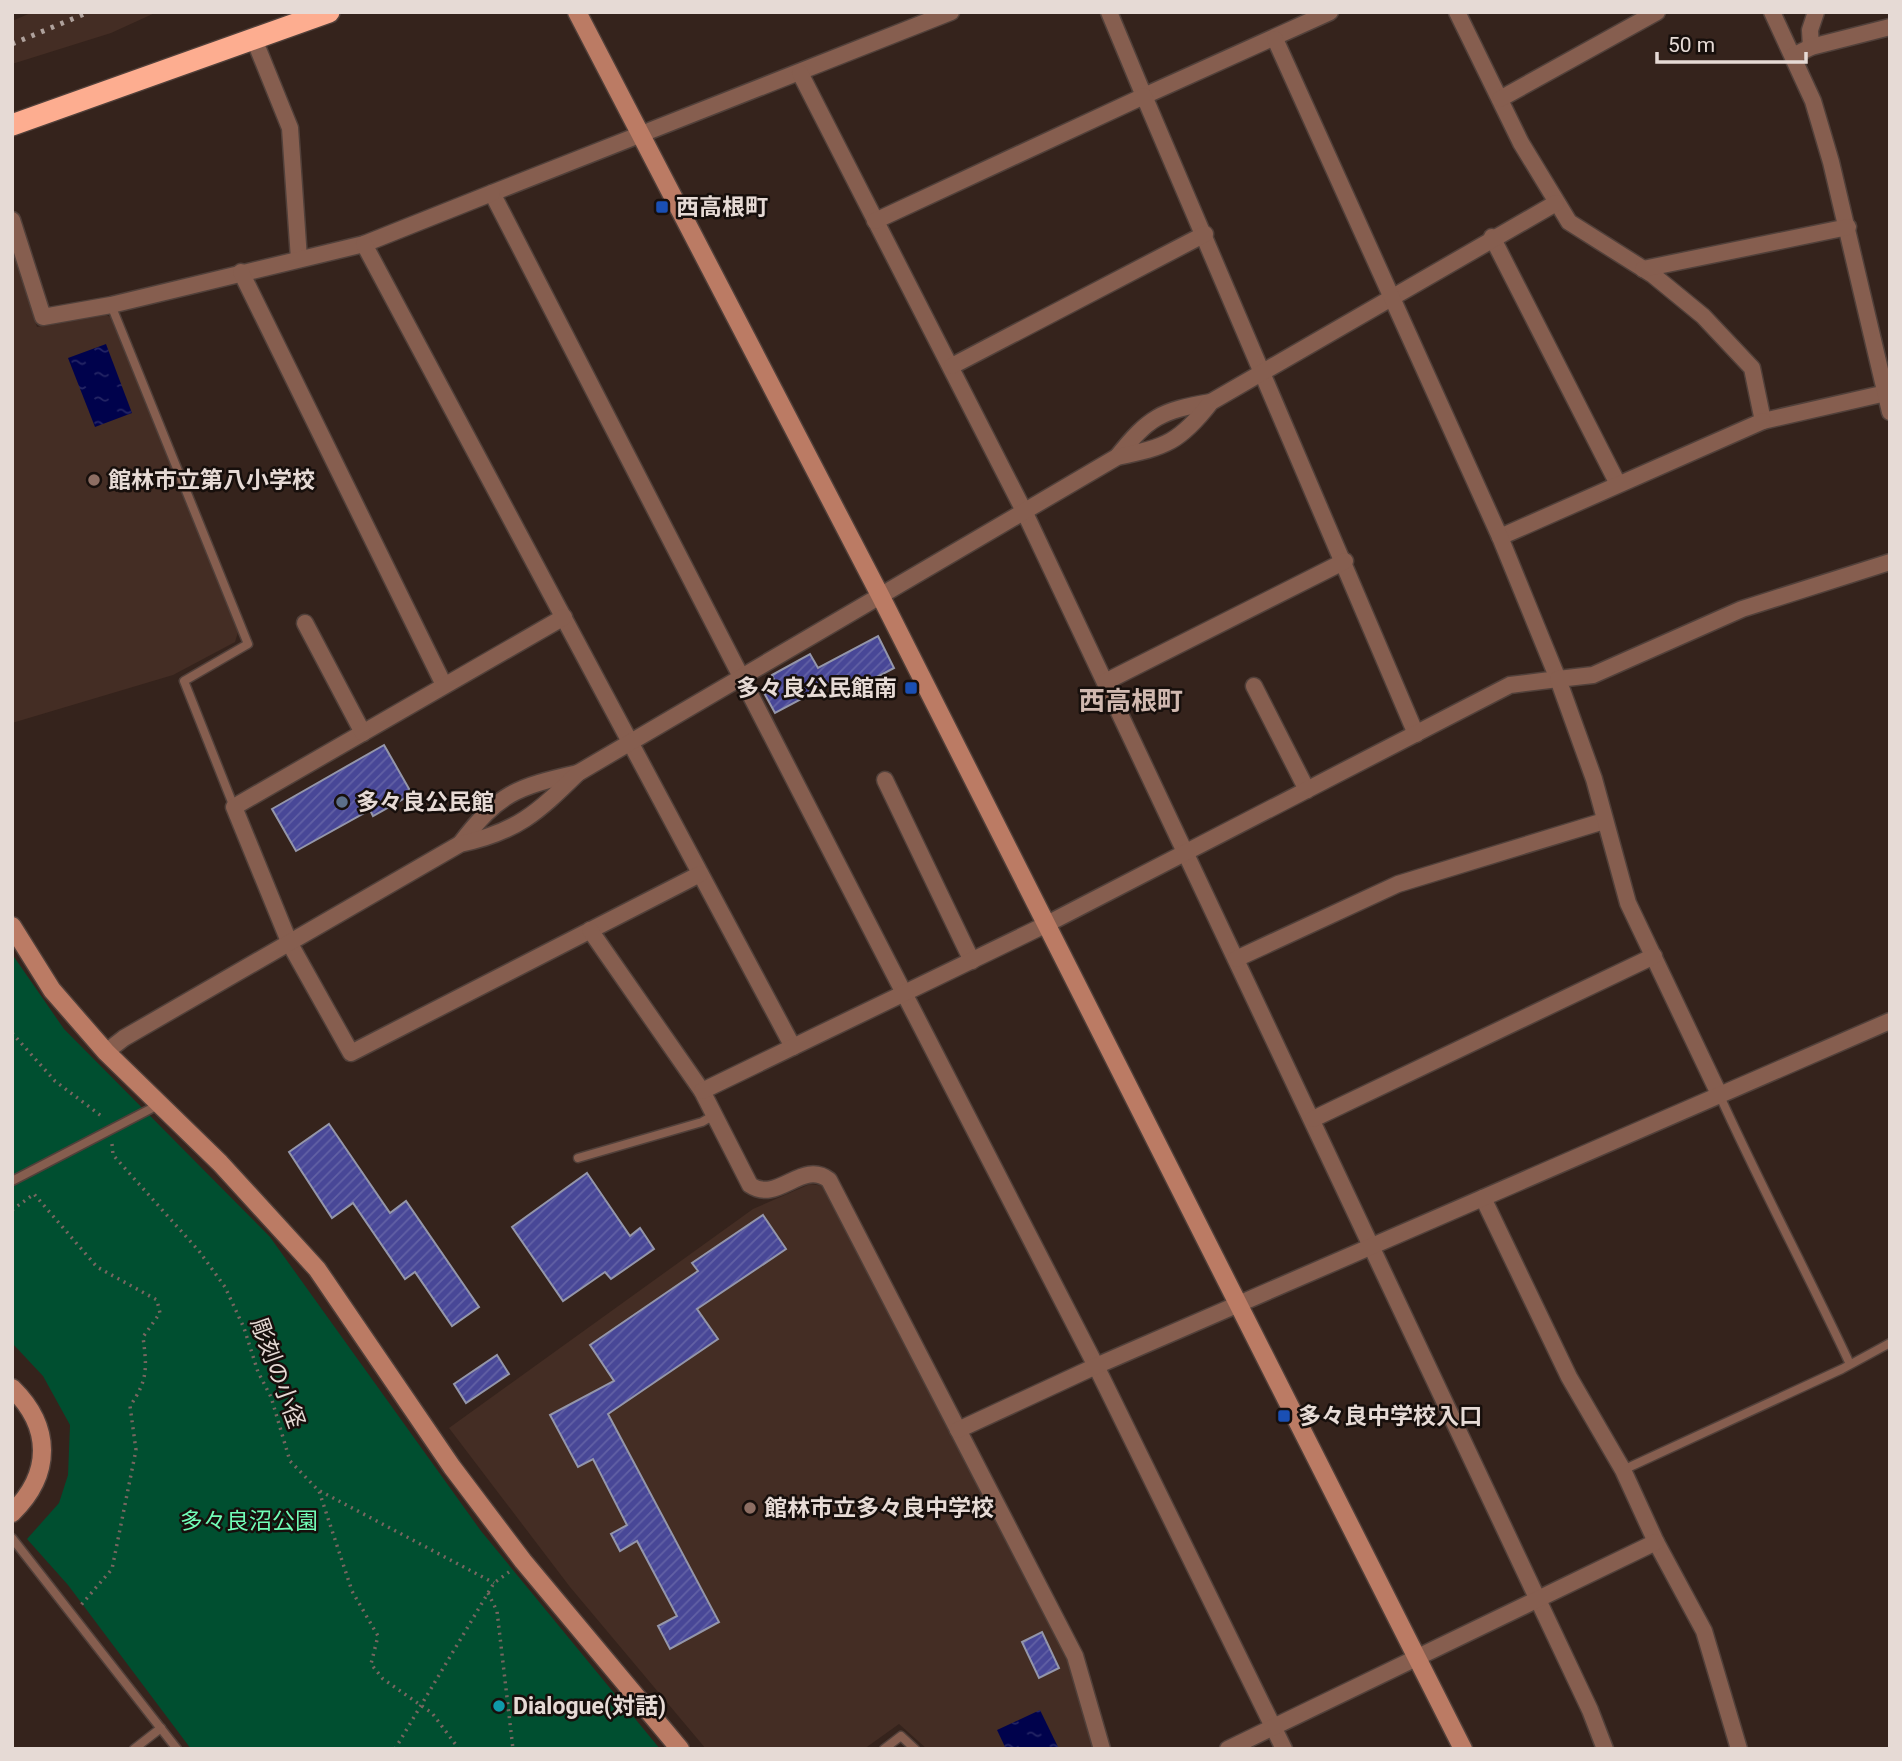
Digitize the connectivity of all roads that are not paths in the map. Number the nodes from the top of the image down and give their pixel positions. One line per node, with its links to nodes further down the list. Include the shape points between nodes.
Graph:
1 (329, 12): 11 (highway)
2 (577, 12): 19 (street)
3 (951, 12): 15 (street)
4 (1109, 12): 16 (street)
5 (1330, 12): 12 (street)
6 (1457, 12): 17 (street)
7 (1657, 12): 17 (street)
8 (1772, 12): 14 (street)
9 (1816, 12): 13 (street)
10 (1890, 27): 13 (street)
11 (254, 39): 18 (highway); 28 (street, via 290,128)
12 (1275, 39): 16 (street); 31 (street)
13 (1811, 47): 14 (street)
14 (1793, 56): 24 (street, via 1816,113)
15 (800, 73): 19 (street); 23 (street)
16 (1144, 96): 23 (street); 25 (street)
17 (1500, 99): 21 (street)
18 (12, 125)
19 (639, 135): 20 (street); 45 (street)
20 (492, 193): 27 (street); 48 (street)
21 (1556, 202): 26 (street); 29 (street, via 1569,222)
22 (12, 220): 32 (street, via 43,317)
23 (875, 221): 33 (street)
24 (1848, 227): 29 (street); 35 (street)
25 (1205, 234): 33 (street); 34 (street)
26 (1492, 237): 31 (street); 40 (street)
27 (364, 244): 28 (street); 46 (street)
28 (299, 259): 30 (street)
29 (1643, 269): 38 (street, via 1703,316 1752,368)
30 (242, 272): 32 (street); 51 (street)
31 (1391, 296): 34 (street); 42 (street)
32 (111, 304): 59 (lane, via 248,643 184,681)
33 (952, 366): 41 (street)
34 (1263, 372): 36 (street); 43 (street)
35 (1885, 393): 37 (street); 38 (street)
36 (1211, 402): 39 (street, via 1188,431 1157,449); 39 (street, via 1172,409 1142,426)
37 (1890, 412)
38 (1763, 421): 40 (street)
39 (1117, 457): 41 (street)
40 (1618, 484): 42 (street)
41 (1024, 511): 45 (street); 50 (street)
42 (1500, 537): 49 (street)
43 (1345, 561): 50 (street); 54 (street)
44 (1890, 562): 49 (street, via 1742,609 1593,675)
45 (880, 595): 48 (street); 64 (street)
46 (564, 617): 51 (street); 55 (street)
47 (305, 623): 53 (street)
48 (742, 675): 55 (street); 71 (street)
49 (1558, 679): 54 (street, via 1510,685); 60 (street)
50 (1105, 681): 62 (street)
51 (444, 685): 53 (street)
52 (1254, 686): 58 (street)
53 (363, 733): 59 (street)
54 (1416, 734): 58 (street)
55 (632, 743): 56 (street); 63 (street)
56 (578, 773): 61 (street, via 541,809 497,836); 61 (street, via 525,785 485,811)
57 (884, 780): 70 (street)
58 (1307, 790): 62 (street)
59 (234, 807): 67 (street)
60 (1604, 821): 68 (street, via 1628,903); 69 (street, via 1398,884)
61 (460, 844): 67 (street)
62 (1185, 853): 64 (street); 69 (street)
63 (701, 874): 66 (street); 73 (street)
64 (1047, 924): 70 (street); 84 (street)
65 (12, 926): 74 (street, via 52,989)
66 (590, 930): 67 (street, via 351,1053); 75 (street)
67 (289, 944): 74 (street)
68 (1654, 956): 76 (street); 79 (street)
69 (1236, 959): 79 (street)
70 (972, 961): 71 (street)
71 (904, 995): 73 (street); 87 (street)
72 (1890, 1021): 76 (street)
73 (793, 1047): 75 (street)
74 (106, 1052): 77 (street)
75 (702, 1091): 78 (street)
76 (1719, 1094): 82 (street); 86 (lane)
77 (160, 1104): 81 (lane); 100 (street, via 317,1269 452,1467 523,1561)
78 (716, 1114): 80 (lane); 89 (street, via 750,1185 760,1191 811,1172 829,1180)
79 (1312, 1119): 83 (street)
80 (578, 1158)
81 (12, 1181)
82 (1483, 1198): 83 (street); 90 (street, via 1569,1377)
83 (1371, 1247): 84 (street); 94 (street)
84 (1241, 1304): 87 (street); 95 (street)
85 (1890, 1343): 86 (lane)
86 (1849, 1362): 90 (lane)
87 (1096, 1366): 89 (street); 96 (street)
88 (12, 1388): 91 (street, via 30,1410 42,1445 36,1484)
89 (958, 1430): 103 (street, via 1075,1656)
90 (1623, 1471): 93 (street)
91 (12, 1513)
92 (12, 1538): 97 (lane)
93 (1656, 1542): 94 (street); 108 (street, via 1703,1631)
94 (1538, 1599): 95 (street); 107 (street)
95 (1417, 1656): 96 (street); 106 (street)
96 (1274, 1727): 104 (street); 105 (street)
97 (161, 1728): 98 (lane); 99 (lane)
98 (134, 1749)
99 (177, 1749)
100 (680, 1749)
101 (884, 1749): 102 (lane, via 901,1736)
102 (915, 1749)
103 (1102, 1749)
104 (1228, 1749)
105 (1284, 1749)
106 (1463, 1749)
107 (1605, 1749)
108 (1739, 1749)

